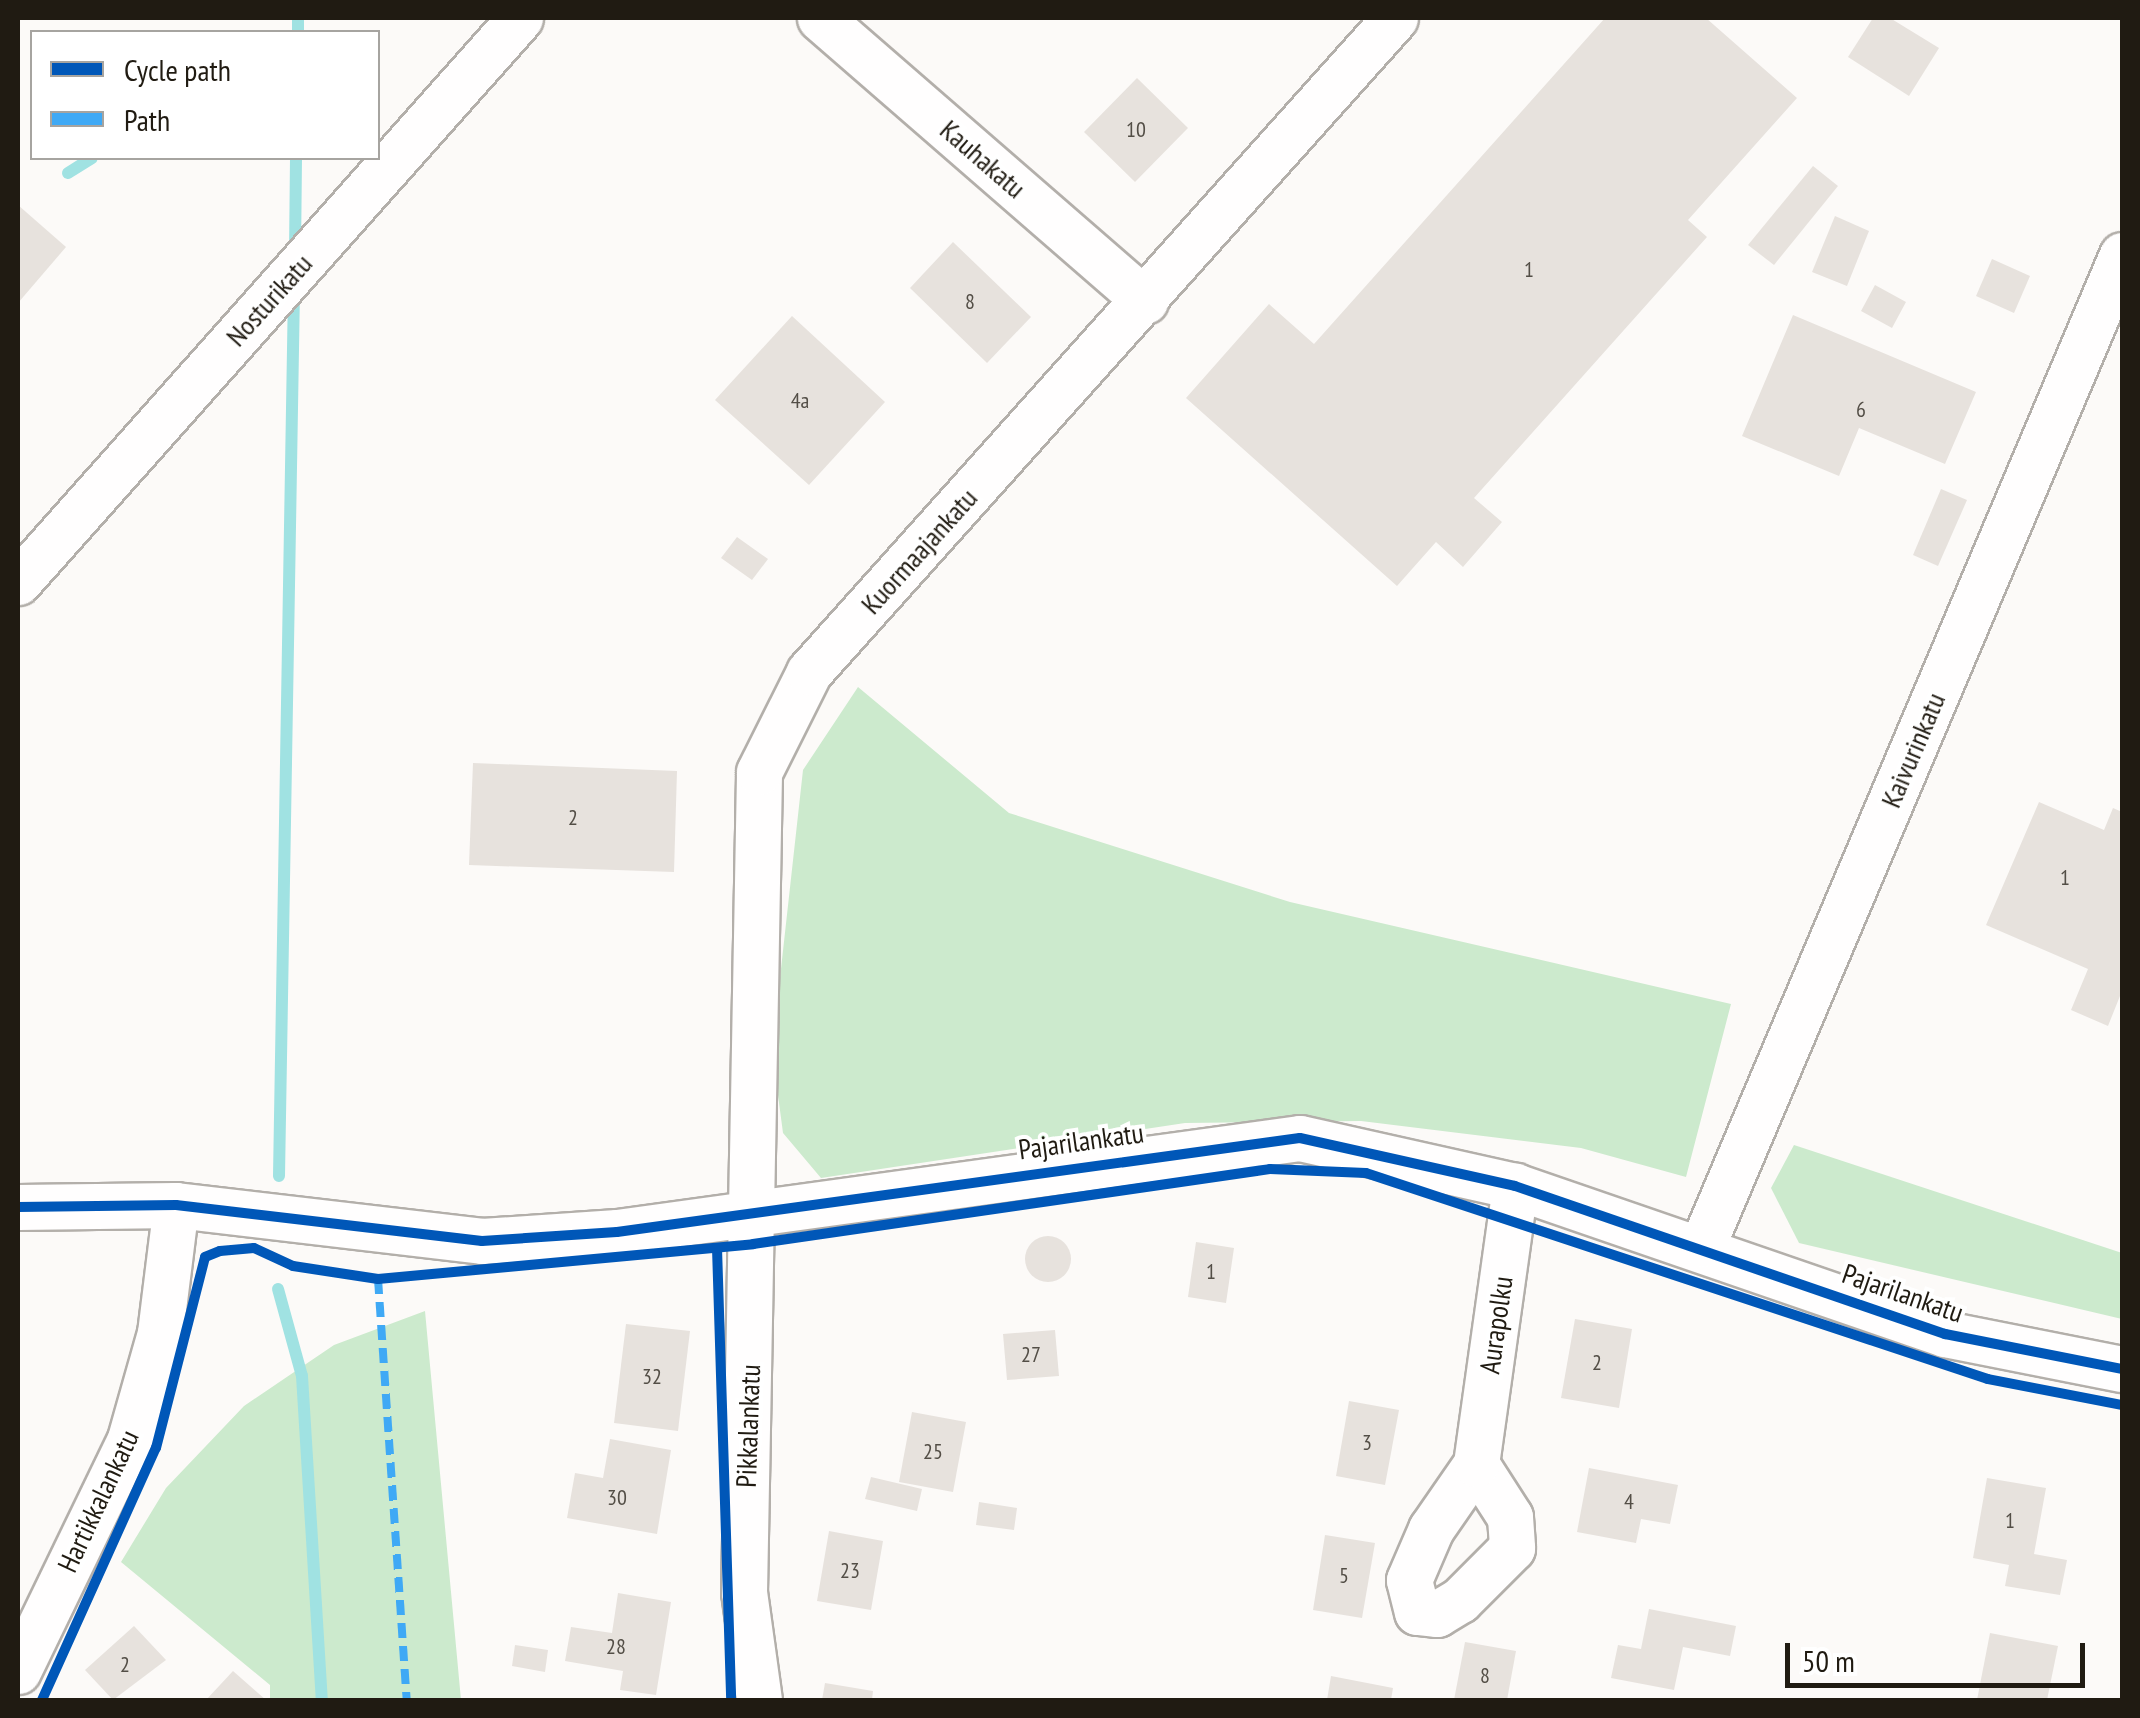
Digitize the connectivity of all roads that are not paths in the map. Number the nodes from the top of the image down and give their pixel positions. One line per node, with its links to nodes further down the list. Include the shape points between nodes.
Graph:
1 (520, 18): 6 (street, Nosturikatu)
2 (820, 18): 5 (street, Kauhakatu)
3 (1395, 18): 5 (street, Kuormaajankatu)
4 (2122, 255): 11 (street, Kaivurinkatu)
5 (1145, 300): 10 (street, Kuormaajankatu, via 809,672 782,717 759,772)
6 (18, 582)
7 (1516, 1186): 10 (street, Pajarilankatu, via 1300,1138); 11 (street, Pajarilankatu); 13 (street, Aurapolku)
8 (176, 1205): 9 (street, Pajarilankatu); 10 (street, Pajarilankatu, via 482,1241); 14 (street, Hartikkalankatu, via 160,1333 130,1438)
9 (18, 1207)
10 (752, 1211): 15 (street, Pikkalankatu, via 744,1592)
11 (1703, 1244): 12 (street, Pajarilankatu, via 1945,1334)
12 (2122, 1369)
13 (1476, 1464)
14 (18, 1671)
15 (759, 1700)

